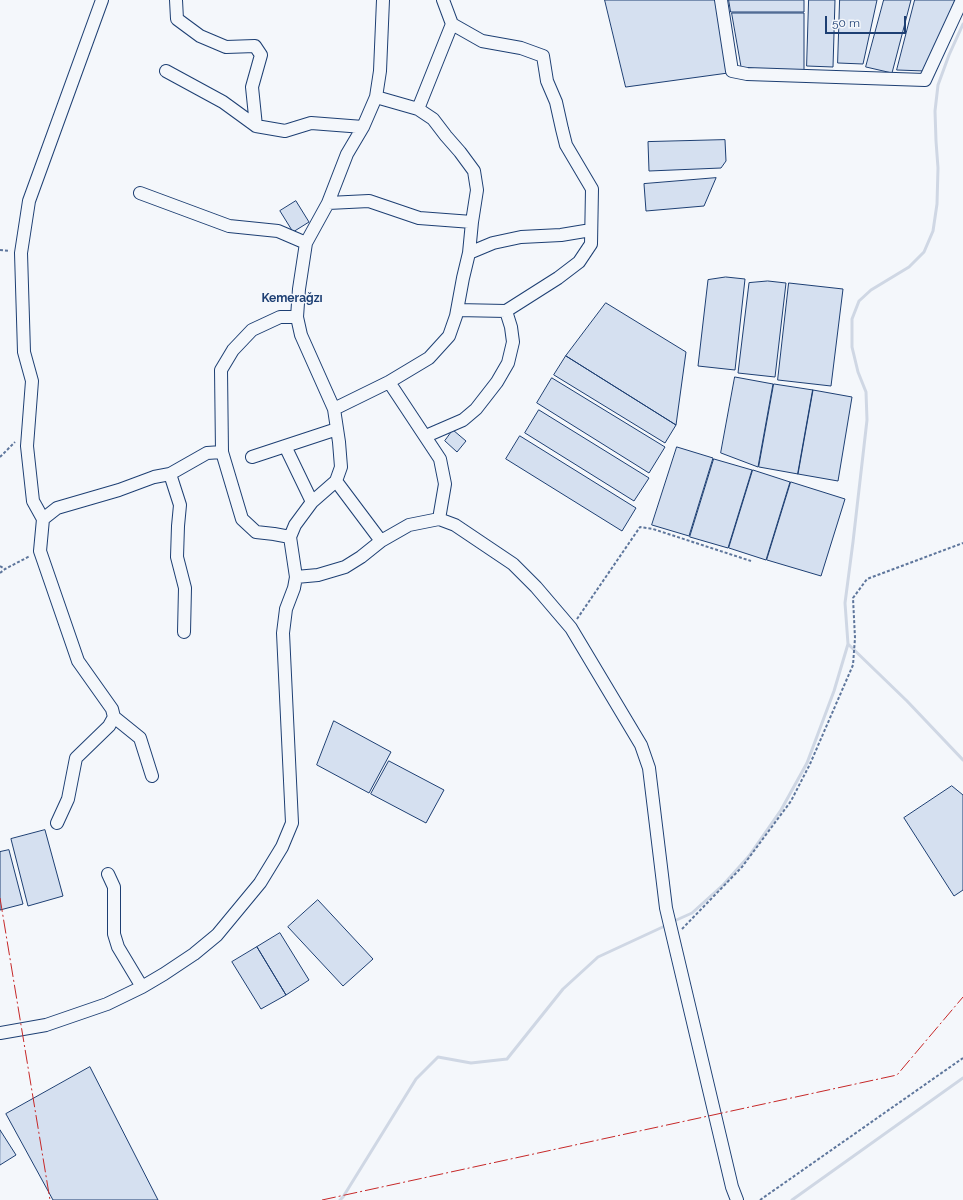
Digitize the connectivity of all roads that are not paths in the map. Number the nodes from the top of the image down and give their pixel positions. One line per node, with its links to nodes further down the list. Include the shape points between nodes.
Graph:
1 (102, 0): 32 (street, via 29,201 21,253 24,352 32,381 27,446 33,501)
2 (176, 0): 11 (street, via 177,18 200,36 226,47 255,46 261,55 252,87)
3 (383, 0): 9 (street, via 380,71)
4 (443, 0): 7 (street)
5 (721, 0): 6 (street, via 732,71 747,74 925,80)
6 (962, 0)
7 (452, 24): 10 (street); 16 (street, via 482,41 521,48 543,56 566,145 592,189)
8 (166, 71): 11 (street, via 223,102)
9 (376, 97): 10 (street); 12 (street)
10 (418, 109): 15 (street, via 433,119 474,172 477,190)
11 (256, 126): 12 (street, via 285,131 311,123)
12 (363, 127): 14 (street, via 347,154)
13 (140, 193): 17 (street, via 229,226 278,231)
14 (328, 203): 15 (street, via 369,201 419,218); 17 (street)
15 (472, 222): 18 (street)
16 (591, 230): 18 (street, via 521,237 493,243); 20 (street, via 591,244 579,262)
17 (306, 243): 21 (street)
18 (469, 254): 19 (street)
19 (457, 310): 20 (street); 22 (street, via 449,336 429,358)
20 (506, 311): 25 (street, via 513,342 508,363 497,382 476,409 463,420)
21 (297, 317): 23 (street, via 301,335); 27 (street, via 280,317 252,330 233,350 221,370)
22 (389, 382): 23 (street); 25 (street)
23 (334, 409): 24 (street)
24 (337, 429): 26 (street); 30 (street, via 342,467)
25 (426, 436): 33 (street, via 440,459 446,484)
26 (285, 446): 28 (street); 31 (street)
27 (222, 452): 29 (street, via 207,453); 34 (street, via 242,519 256,532)
28 (252, 457)
29 (170, 474): 32 (street, via 57,508); 37 (street, via 180,505 177,557 185,588)
30 (336, 481): 31 (street); 35 (street)
31 (312, 502): 34 (street, via 295,525)
32 (43, 519): 38 (street, via 40,551 78,661 112,709)
33 (439, 519): 35 (street, via 409,525); 44 (street, via 455,525 513,564 536,587 571,628 641,745 649,768 666,908)
34 (290, 537): 36 (street)
35 (381, 541): 36 (street, via 345,567 318,575)
36 (296, 577): 42 (street, via 286,609 283,633 292,823 282,847 260,883 216,935 194,954)
37 (184, 632)
38 (114, 717): 39 (street, via 140,738); 40 (street, via 109,726 76,758 68,799)
39 (152, 776)
40 (57, 823)
41 (108, 874): 42 (street, via 114,887 114,934 118,947)
42 (142, 987): 43 (street, via 107,1004 46,1025)
43 (0, 1033)
44 (737, 1200)

